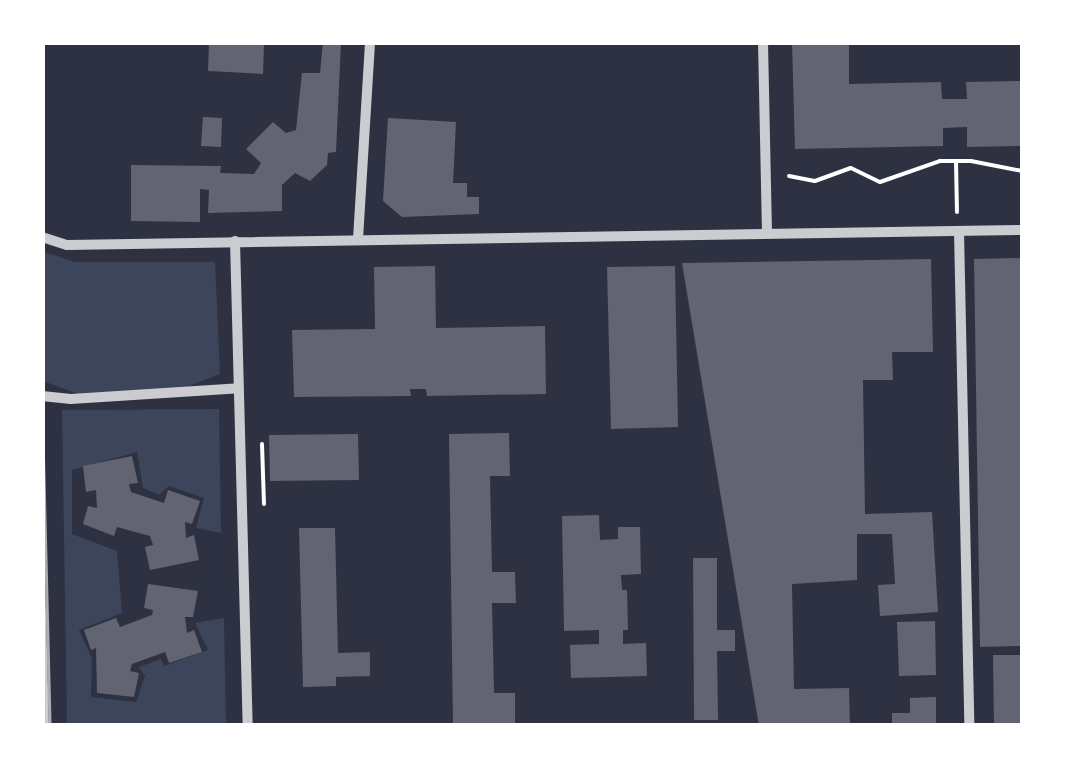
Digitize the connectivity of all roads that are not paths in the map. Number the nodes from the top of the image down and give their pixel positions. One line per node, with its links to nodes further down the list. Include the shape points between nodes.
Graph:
1 (370, 42): 7 (street)
2 (763, 42): 5 (street)
3 (1022, 230): 4 (street)
4 (959, 231): 5 (street); 14 (street)
5 (766, 232): 7 (street)
6 (43, 237): 8 (street, via 61,245)
7 (358, 239): 8 (street)
8 (235, 241): 9 (street)
9 (239, 388): 10 (street); 13 (street)
10 (42, 396)
11 (42, 575): 12 (lane)
12 (46, 726)
13 (248, 726)
14 (969, 726)

